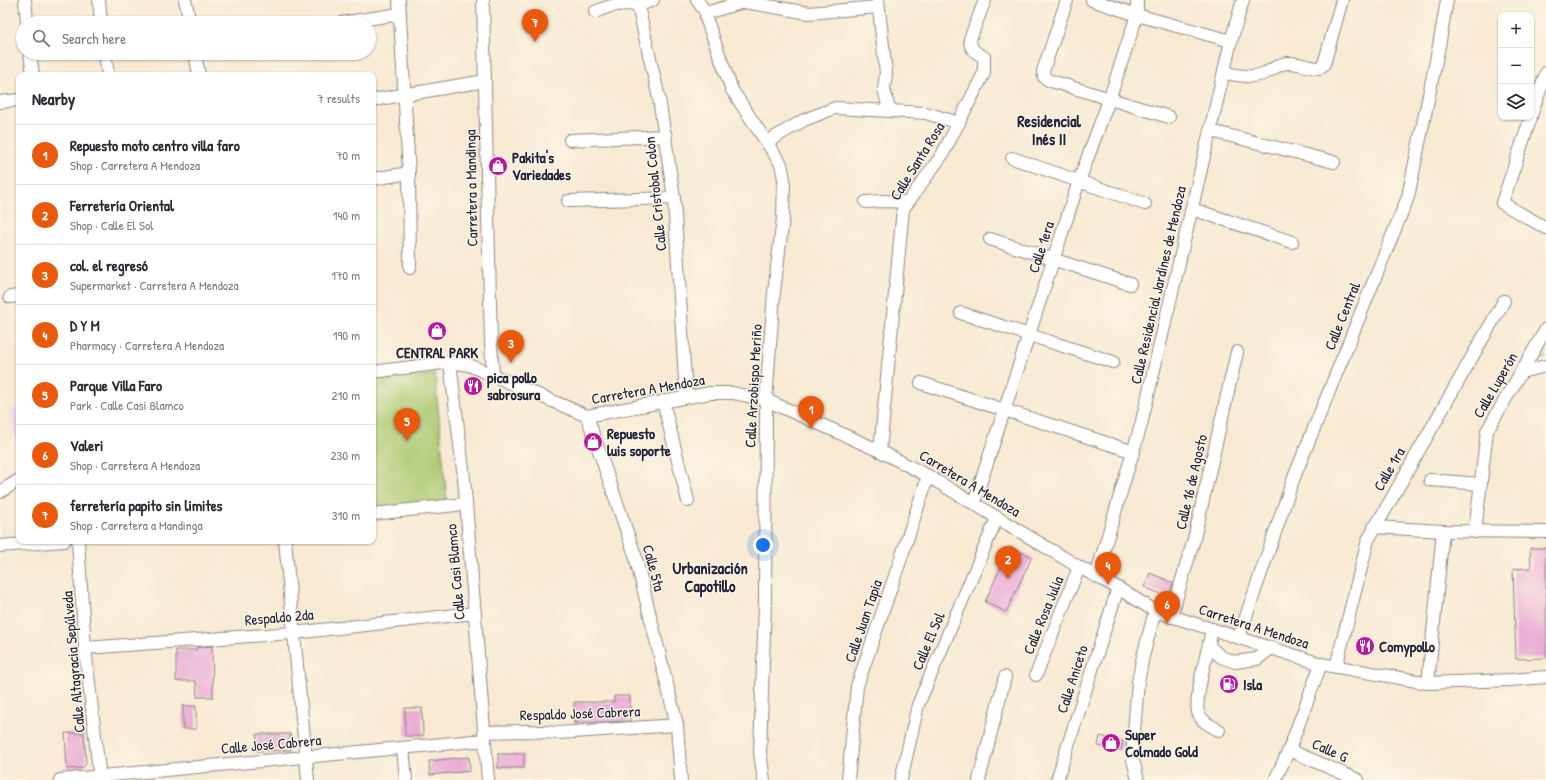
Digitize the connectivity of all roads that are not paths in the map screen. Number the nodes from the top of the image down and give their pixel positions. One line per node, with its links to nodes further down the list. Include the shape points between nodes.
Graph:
1 (25, 0): 22 (street)
2 (99, 0): 23 (street)
3 (185, 0): 24 (street)
4 (399, 0): 19 (street)
5 (483, 0): 35 (street, Carretera a Mandinga)
6 (653, 0): 17 (street)
7 (697, 0): 20 (street)
8 (985, 0): 45 (street, Calle Santa Rosa, via 970,39 972,50 984,57 984,73)
9 (1067, 0): 39 (street, via 1043,71 1044,77)
10 (1092, 0): 21 (street)
11 (1137, 0): 21 (street, Calle 1era)
12 (1243, 0): 26 (street, Calle Residencial Jardines de Mendoza)
13 (1342, 0): 33 (street, via 1324,64 1319,68 1286,63 1255,76)
14 (1446, 0): 112 (street, Calle Central, via 1408,197 1293,480)
15 (743, 1): 16 (street, via 809,13); 20 (street)
16 (878, 3): 42 (street, via 886,73 884,89)
17 (638, 6): 18 (street, via 616,5); 47 (street, Calle Cristobal Colon)
18 (595, 12)
19 (400, 14): 25 (street); 36 (street)
20 (707, 14): 49 (street, Calle Arzobispo Meriño, via 706,18 732,90)
21 (1138, 14): 26 (street); 39 (street, Calle 1era)
22 (26, 16)
23 (100, 16)
24 (188, 16)
25 (376, 18)
26 (1231, 41): 33 (street, Calle Residencial Jardines de Mendoza)
27 (31, 60): 30 (street)
28 (106, 60): 31 (street)
29 (196, 60): 32 (street)
30 (33, 72)
31 (108, 72)
32 (198, 72)
33 (1224, 73): 46 (street, Calle Residencial Jardines de Mendoza)
34 (1546, 73): 41 (street)
35 (485, 81): 36 (street); 77 (street, Carretera a Mandinga)
36 (405, 95): 38 (street); 52 (street)
37 (16, 100): 40 (street)
38 (376, 100)
39 (1109, 100): 43 (street); 54 (street, Calle 1era)
40 (0, 102)
41 (1534, 107)
42 (889, 110): 45 (street, via 926,113); 49 (street, via 835,108 804,120)
43 (1168, 117)
44 (1530, 120): 61 (street, via 1502,203)
45 (959, 122): 58 (street, Calle Santa Rosa, via 942,155)
46 (1211, 131): 51 (street); 60 (street, Calle Residencial Jardines de Mendoza)
47 (666, 136): 48 (street); 55 (street, Calle Cristobal Colon)
48 (570, 140)
49 (767, 142): 80 (street, Calle Arzobispo Meriño, via 781,164 784,194)
50 (1012, 158): 54 (street)
51 (1334, 162)
52 (409, 173): 53 (street); 65 (street)
53 (376, 178)
54 (1079, 181): 59 (street); 64 (street, Calle 1era)
55 (674, 198): 56 (street); 79 (street, Calle Cristobal Colon)
56 (568, 201)
57 (866, 202): 58 (street)
58 (908, 202): 84 (street, Calle Santa Rosa, via 903,209)
59 (1146, 204)
60 (1192, 209): 63 (street); 85 (street, Calle Residencial Jardines de Mendoza)
61 (1546, 228)
62 (990, 239): 64 (street)
63 (1292, 242)
64 (1054, 260): 66 (street); 70 (street, Calle 1era)
65 (410, 268)
66 (1130, 284)
67 (1504, 301): 96 (street, Calle 1ra)
68 (961, 313): 70 (street)
69 (1546, 329): 76 (street, Calle Luperón)
70 (1029, 335): 73 (street); 82 (street, Calle 1era)
71 (1237, 352): 109 (street, Calle 16 de Agosto, via 1194,539)
72 (450, 362): 75 (street, Carretera A Mendoza); 77 (street, Carretera A Mendoza, via 469,365); 93 (street, Calle Casi Blamco)
73 (1114, 362)
74 (1546, 366): 76 (street)
75 (376, 372)
76 (1521, 372): 89 (street, Calle Luperón, via 1487,431)
77 (493, 375): 83 (street, Carretera A Mendoza)
78 (921, 383): 82 (street)
79 (686, 397): 80 (street, Carretera A Mendoza, via 733,393); 81 (street, Carretera A Mendoza)
80 (766, 400): 84 (street, Carretera A Mendoza); 134 (street, Calle Arzobispo Meriño, via 765,602 760,753)
81 (663, 401): 83 (street, Carretera A Mendoza); 91 (street)
82 (1005, 411): 85 (street); 92 (street, Calle 1era)
83 (587, 416): 122 (street, Calle 5ta, via 635,555)
84 (880, 451): 86 (street, Carretera A Mendoza)
85 (1134, 452): 105 (street, Calle Residencial Jardines de Mendoza)
86 (928, 476): 92 (street, Carretera A Mendoza); 135 (street, Calle Juan Tapia, via 857,686)
87 (1430, 480): 89 (street)
88 (16, 482): 90 (street)
89 (1480, 484): 98 (street, Calle Luperón)
90 (0, 492)
91 (688, 501)
92 (974, 503): 95 (street, Carretera A Mendoza)
93 (465, 504): 94 (street); 108 (street, Calle Casi Blamco)
94 (376, 514)
95 (997, 518): 104 (street, Carretera A Mendoza); 136 (street, Calle El Sol, via 918,705)
96 (1374, 527): 97 (street); 117 (street, Calle 1ra, via 1368,540)
97 (1443, 531): 98 (street); 121 (street)
98 (1475, 532): 99 (street)
99 (1546, 532)
100 (26, 544): 103 (street)
101 (78, 544): 114 (street, Calle Altagracia Sepúlveda)
102 (284, 544): 111 (street)
103 (0, 546)
104 (1079, 567): 105 (street, Carretera A Mendoza); 118 (street, Calle Rosa Julia)
105 (1096, 576): 106 (street, Carretera A Mendoza)
106 (1118, 588): 107 (street, Carretera A Mendoza); 138 (street, Calle Aniceto)
107 (1155, 611): 109 (street, Carretera A Mendoza); 139 (street, via 1138,682 1133,744 1133,760)
108 (475, 613): 111 (street, Respaldo 2da); 124 (street, Calle Casi Blamco)
109 (1171, 617): 110 (street, Carretera A Mendoza)
110 (1212, 629): 112 (street, Carretera A Mendoza); 113 (street)
111 (293, 633): 114 (street, Respaldo 2da); 127 (street)
112 (1239, 637): 115 (street, Carretera A Mendoza)
113 (1209, 646): 115 (street, via 1220,657 1235,662 1257,659); 123 (street, via 1198,698 1198,713 1204,722)
114 (85, 648): 128 (street, Calle Altagracia Sepúlveda)
115 (1271, 648): 116 (street, Carretera A Mendoza)
116 (1321, 664): 117 (street, Carretera A Mendoza); 126 (street)
117 (1336, 667): 121 (street, Carretera A Mendoza)
118 (1036, 675)
119 (1005, 677): 137 (street)
120 (1546, 677): 121 (street, Carretera A Mendoza)
121 (1428, 683)
122 (677, 725): 124 (street, Respaldo José Cabrera, via 558,733 527,731); 133 (street, Calle 5ta)
123 (1219, 730)
124 (485, 736): 125 (street, Calle José Cabrera); 132 (street, Calle Casi Blamco)
125 (404, 748): 127 (street, Calle José Cabrera); 131 (street)
126 (1288, 750): 140 (street); 141 (street, Calle G)
127 (307, 757): 128 (street, Calle José Cabrera); 130 (street)
128 (100, 778): 129 (street, Calle José Cabrera)
129 (60, 780)
130 (308, 780)
131 (406, 780)
132 (488, 780)
133 (681, 780)
134 (764, 780)
135 (848, 780)
136 (901, 780)
137 (979, 780)
138 (1057, 780)
139 (1138, 780)
140 (1275, 780)
141 (1358, 780)

